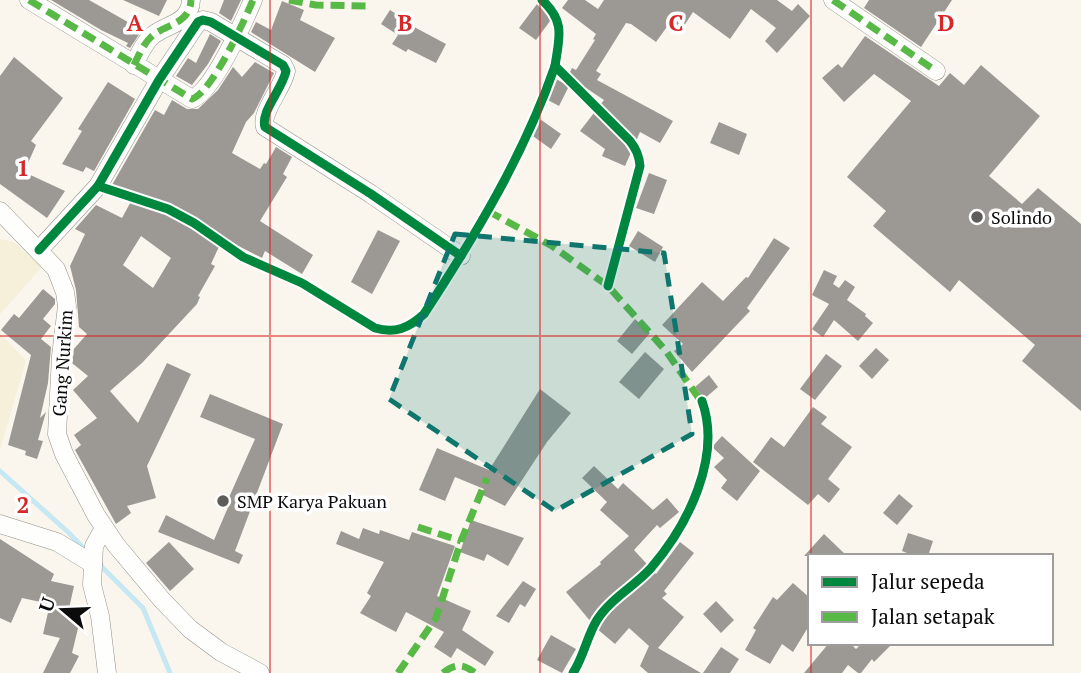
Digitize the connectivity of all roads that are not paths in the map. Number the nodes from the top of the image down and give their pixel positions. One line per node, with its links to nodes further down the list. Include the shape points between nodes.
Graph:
1 (29, 0): 6 (street)
2 (191, 0): 6 (street, via 187,15 154,35)
3 (253, 0): 5 (street)
4 (833, 0): 7 (street)
5 (237, 38): 8 (street, via 211,22 198,22); 8 (street, via 198,97 186,97); 11 (street, via 286,71 264,117 265,127)
6 (134, 65): 8 (street)
7 (936, 71)
8 (159, 80): 10 (street, via 98,186)
9 (0, 211): 10 (street, Gang Nurkim)
10 (39, 250): 13 (street, Gang Nurkim, via 56,269 67,306 57,434)
11 (461, 256)
12 (0, 524): 14 (street)
13 (104, 528): 14 (street); 16 (street, Gang Nurkim, via 190,629)
14 (94, 557): 15 (street, via 92,585)
15 (107, 673)
16 (260, 673)

